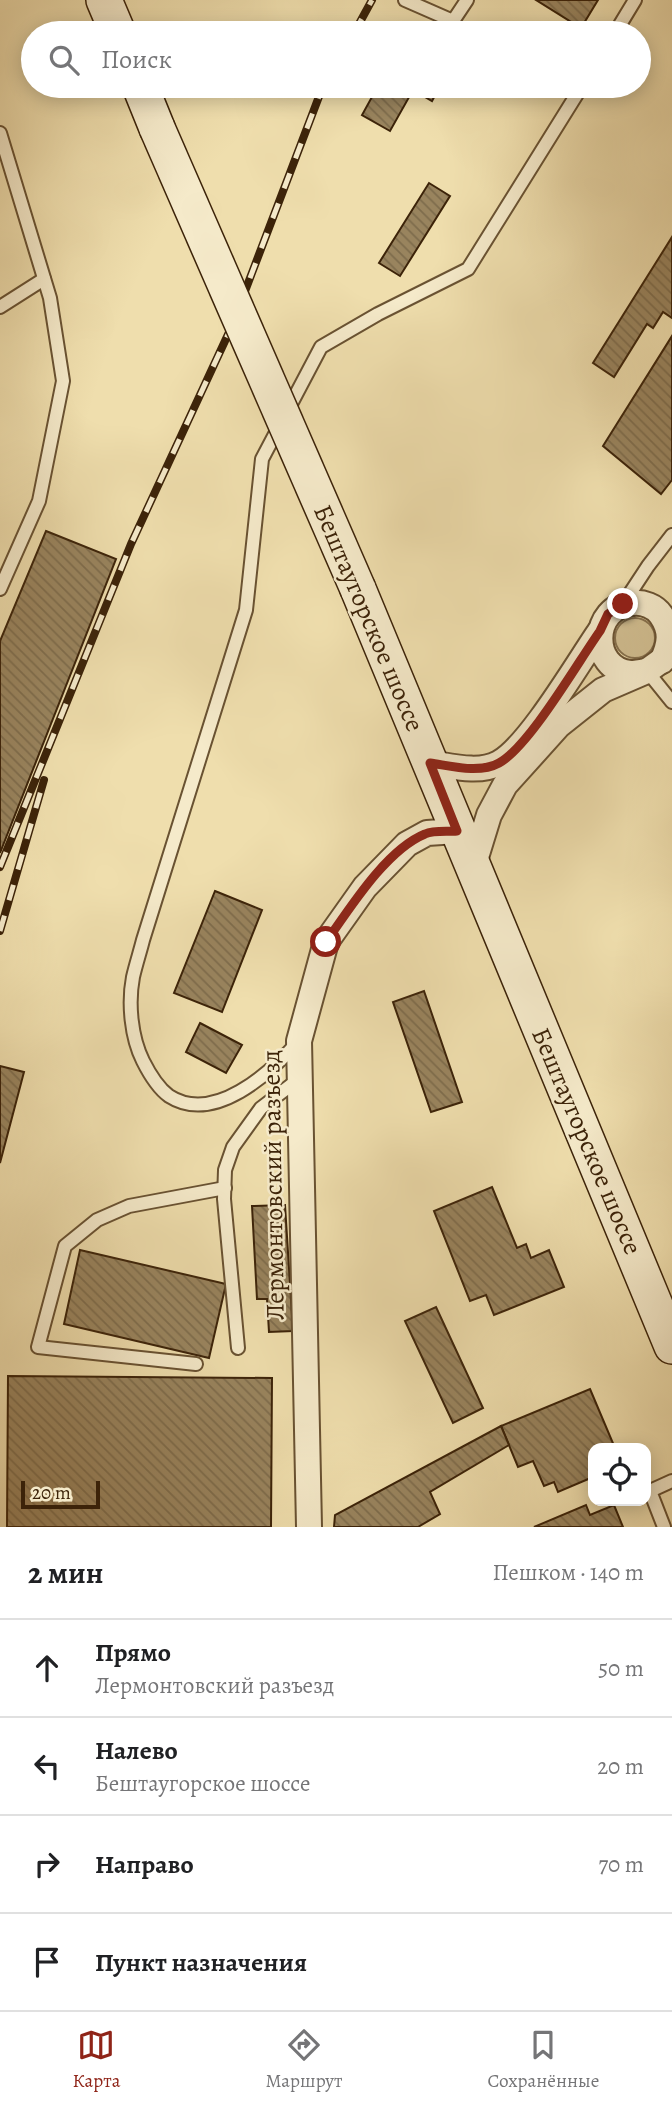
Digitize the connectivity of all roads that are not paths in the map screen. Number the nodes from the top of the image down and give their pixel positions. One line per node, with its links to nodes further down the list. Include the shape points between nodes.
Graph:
1 (104, 0): 5 (main road)
2 (405, 0): 3 (lane, via 453,20)
3 (467, 0)
4 (635, 0): 6 (lane)
5 (113, 21)
6 (622, 21)
7 (145, 98): 19 (main road, Бештаугорское шоссе, bridge)
8 (575, 98): 22 (lane, via 468,269 321,347 262,459 246,610 143,940 133,979 132,1023 138,1051 151,1075 167,1095 184,1102 226,1099 247,1088 278,1065)
9 (0, 133): 10 (lane)
10 (44, 279): 11 (lane); 13 (lane, via 63,381 39,501)
11 (0, 307)
12 (672, 535): 15 (lane, via 648,566)
13 (0, 589)
14 (672, 602): 15 (street)
15 (632, 603): 16 (street, via 608,614); 17 (street, via 658,610 668,625 669,644)
16 (600, 631): 17 (street, via 601,649 612,665 628,673); 19 (street, via 522,745 498,764 471,769)
17 (660, 662): 18 (lane); 21 (street, via 603,690 570,716 505,785 489,815)
18 (672, 702)
19 (430, 763): 20 (main road, Бештаугорское шоссе)
20 (457, 831): 21 (main road, Бештаугорское шоссе); 22 (street, Лермонтовский разъезд, via 428,833 407,844 365,887 326,942)
21 (472, 867): 25 (main road, Бештаугорское шоссе)
22 (299, 1041): 23 (street, Лермонтовский разъезд)
23 (300, 1079): 24 (lane, via 261,1108 233,1147); 29 (street, Лермонтовский разъезд)
24 (225, 1188): 26 (lane); 27 (lane, via 129,1206 97,1220 65,1246 38,1347)
25 (672, 1346)
26 (238, 1348)
27 (196, 1364)
28 (672, 1481): 30 (lane, via 650,1491)
29 (309, 1527)
30 (664, 1527)

